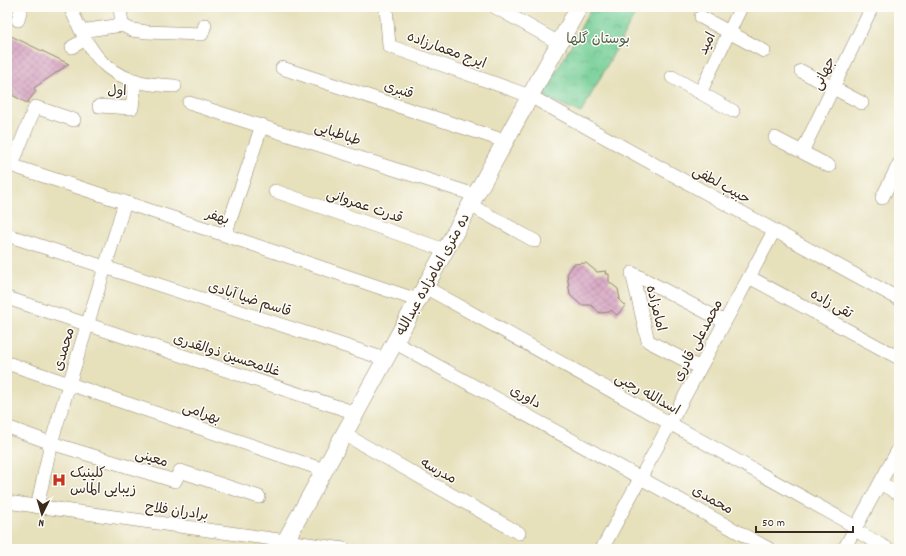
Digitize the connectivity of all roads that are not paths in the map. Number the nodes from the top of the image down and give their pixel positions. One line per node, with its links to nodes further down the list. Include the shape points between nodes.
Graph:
1 (21, 7): 10 (street)
2 (70, 7): 14 (street)
3 (120, 7): 11 (street)
4 (386, 7): 25 (street, ایرج معمارزاده, via 389,46)
5 (495, 7): 15 (street)
6 (579, 7): 15 (main road, ده متری امامزاده عبدالله)
7 (741, 7): 13 (street, امید)
8 (872, 7): 23 (street, جهانی)
9 (701, 17): 13 (street)
10 (18, 20)
11 (122, 25): 12 (street, via 132,30 147,32 202,34); 14 (street)
12 (205, 25)
13 (729, 32): 17 (street); 24 (street, امید)
14 (82, 36): 16 (street); 21 (street, via 108,70)
15 (559, 42): 25 (main road, ده متری امامزاده عبدالله)
16 (72, 46)
17 (764, 51)
18 (282, 68): 33 (street, قنبری)
19 (801, 71): 23 (street)
20 (672, 77): 24 (street)
21 (135, 80): 22 (street, via 160,86); 28 (street, اول, via 132,108)
22 (175, 86)
23 (833, 88): 27 (street); 34 (street, جهانی)
24 (700, 93): 29 (street)
25 (530, 96): 33 (main road, ده متری امامزاده عبدالله); 42 (street, حبیب لطفی)
26 (190, 103): 31 (street, طباطبایی)
27 (862, 103)
28 (99, 106)
29 (733, 111)
30 (74, 120): 35 (street, via 35,107)
31 (262, 125): 40 (street, طباطبایی); 44 (street)
32 (775, 138): 34 (street)
33 (505, 141): 40 (main road, ده متری امامزاده عبدالله)
34 (802, 152): 37 (street)
35 (9, 164): 41 (street, بهفر)
36 (899, 164): 39 (street)
37 (829, 166)
38 (275, 191): 46 (street, قدرت عمروانی)
39 (882, 198)
40 (473, 200): 45 (street, طباطبایی); 46 (main road, ده متری امامزاده عبدالله)
41 (125, 202): 44 (street, بهفر); 47 (street, محمدی)
42 (774, 231): 48 (street, محمدعلی قادری); 51 (street, حبیب لطفی)
43 (7, 235): 47 (street, قاسم ضیا آبادی)
44 (225, 235): 49 (street, بهفر)
45 (535, 241)
46 (445, 250): 49 (main road, ده متری امامزاده عبدالله)
47 (105, 268): 53 (street, محمدی); 56 (street, قاسم ضیا آبادی)
48 (749, 277): 52 (street, محمدعلی قادری); 55 (street, تقی زاده)
49 (421, 294): 54 (main road, ده متری امامزاده عبدالله); 61 (street, اسدالله رجبی)
50 (7, 298): 53 (street, غلامحسین ذوالقدری)
51 (899, 299)
52 (725, 322): 58 (street, محمدعلی قادری); 58 (street, امامزاده, via 632,273 648,341)
53 (88, 325): 59 (street, محمدی); 60 (street, غلامحسین ذوالقدری)
54 (394, 342): 56 (main road, ده متری امامزاده عبدالله); 67 (street, داوری)
55 (899, 358)
56 (385, 359): 60 (main road, ده متری امامزاده عبدالله)
57 (7, 363): 59 (street, بهرامی)
58 (700, 368): 61 (street, محمدعلی قادری)
59 (69, 384): 64 (street, محمدی); 66 (street, بهرامی)
60 (356, 413): 63 (main road, ده متری امامزاده عبدالله)
61 (670, 424): 67 (street, محمدعلی قادری); 73 (street, اسدالله رجبی)
62 (7, 427): 64 (street)
63 (344, 434): 66 (main road, ده متری امامزاده عبدالله); 74 (street, مدرسه)
64 (51, 443): 70 (street, معینی, via 175,481 180,470); 72 (street, محمدی)
65 (899, 448): 68 (street)
66 (324, 470): 75 (main road, ده متری امامزاده عبدالله)
67 (641, 478): 77 (street, محمدعلی قادری); 78 (street, محمدی)
68 (880, 483): 69 (street); 73 (street)
69 (899, 494)
70 (259, 497)
71 (7, 502): 72 (street, برادران فلاح)
72 (37, 507): 75 (street, برادران فلاح)
73 (855, 528): 79 (street); 80 (street, اسدالله رجبی)
74 (519, 533)
75 (283, 545): 76 (street, برادران فلاح)
76 (344, 549)
77 (602, 549)
78 (769, 549)
79 (844, 549)
80 (888, 549)

